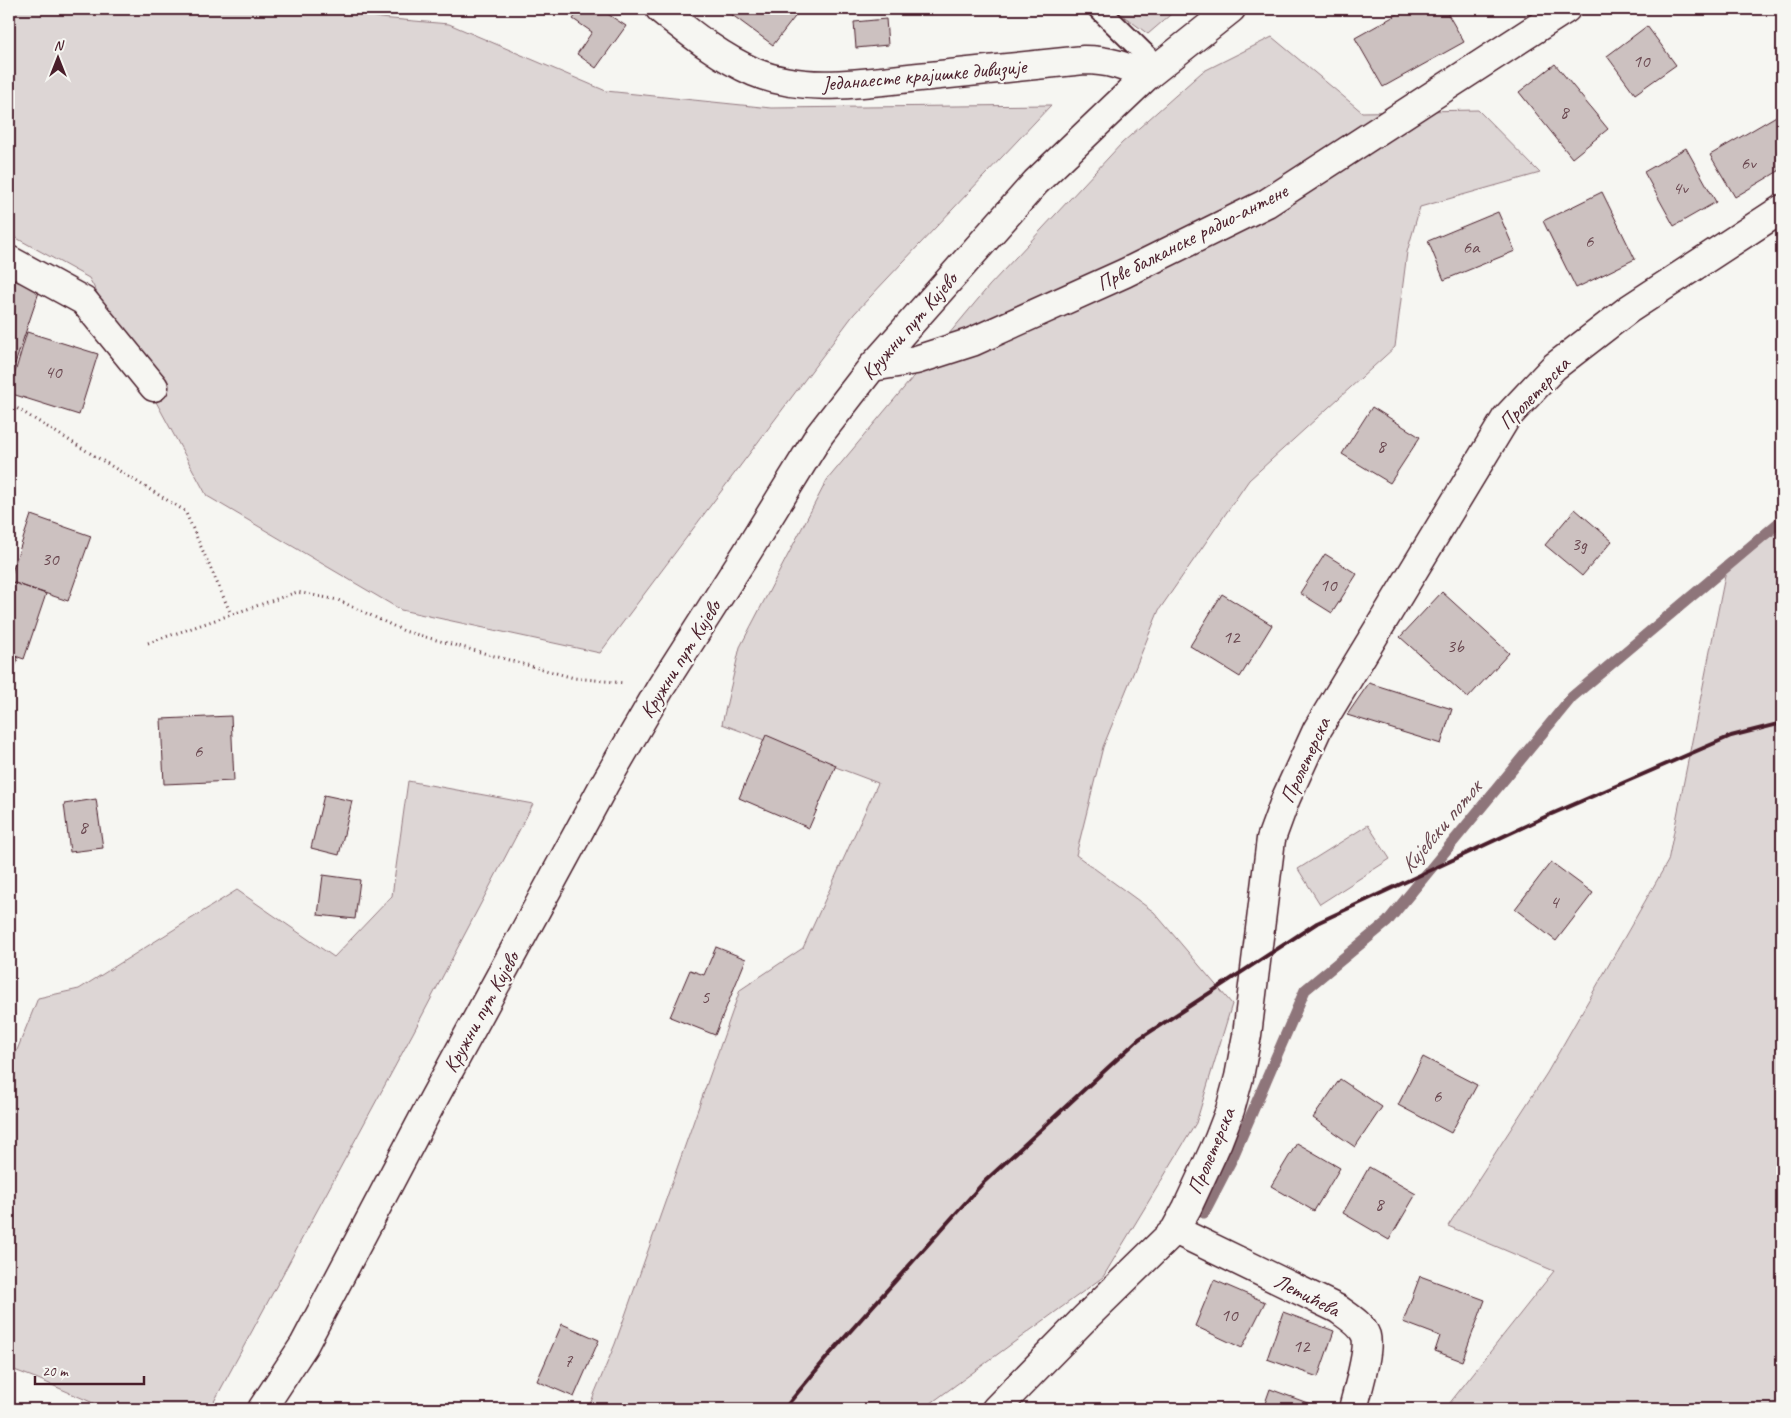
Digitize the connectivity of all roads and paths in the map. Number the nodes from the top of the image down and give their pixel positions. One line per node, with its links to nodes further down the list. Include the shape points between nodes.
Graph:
1 (660, 9): 5 (street, Једанаесте крајишке дивизије, via 726,57 754,72 786,81 819,85 859,83 1084,60 1101,60)
2 (1098, 9): 5 (lane)
3 (1231, 9): 5 (street, Кружни пут Кијево)
4 (1566, 9): 8 (street, Прве балканске радио-антене, via 1267,203 1125,273 972,342 916,360)
5 (1152, 71): 8 (street, Кружни пут Кијево, via 1036,182)
6 (1782, 209): 16 (street, Пролетерска, via 1630,309 1554,367 1506,418 1317,730 1286,798 1272,839 1240,1078 1218,1141)
7 (9, 260): 9 (street, via 84,301)
8 (872, 367): 15 (street, Кружни пут Кијево, via 820,434)
9 (154, 388)
10 (9, 404): 11 (path)
11 (13, 406): 12 (path); 13 (path, via 185,511)
12 (9, 418)
13 (231, 614): 14 (path); 15 (path, via 297,592 338,600 404,631 574,678)
14 (148, 642)
15 (661, 687): 17 (street, Кружни пут Кијево, via 447,1074 304,1345)
16 (1175, 1230): 18 (street, Пролетерска); 19 (street, Летићева, via 1353,1319 1366,1335 1366,1348)
17 (262, 1409)
18 (996, 1409)
19 (1353, 1409)

